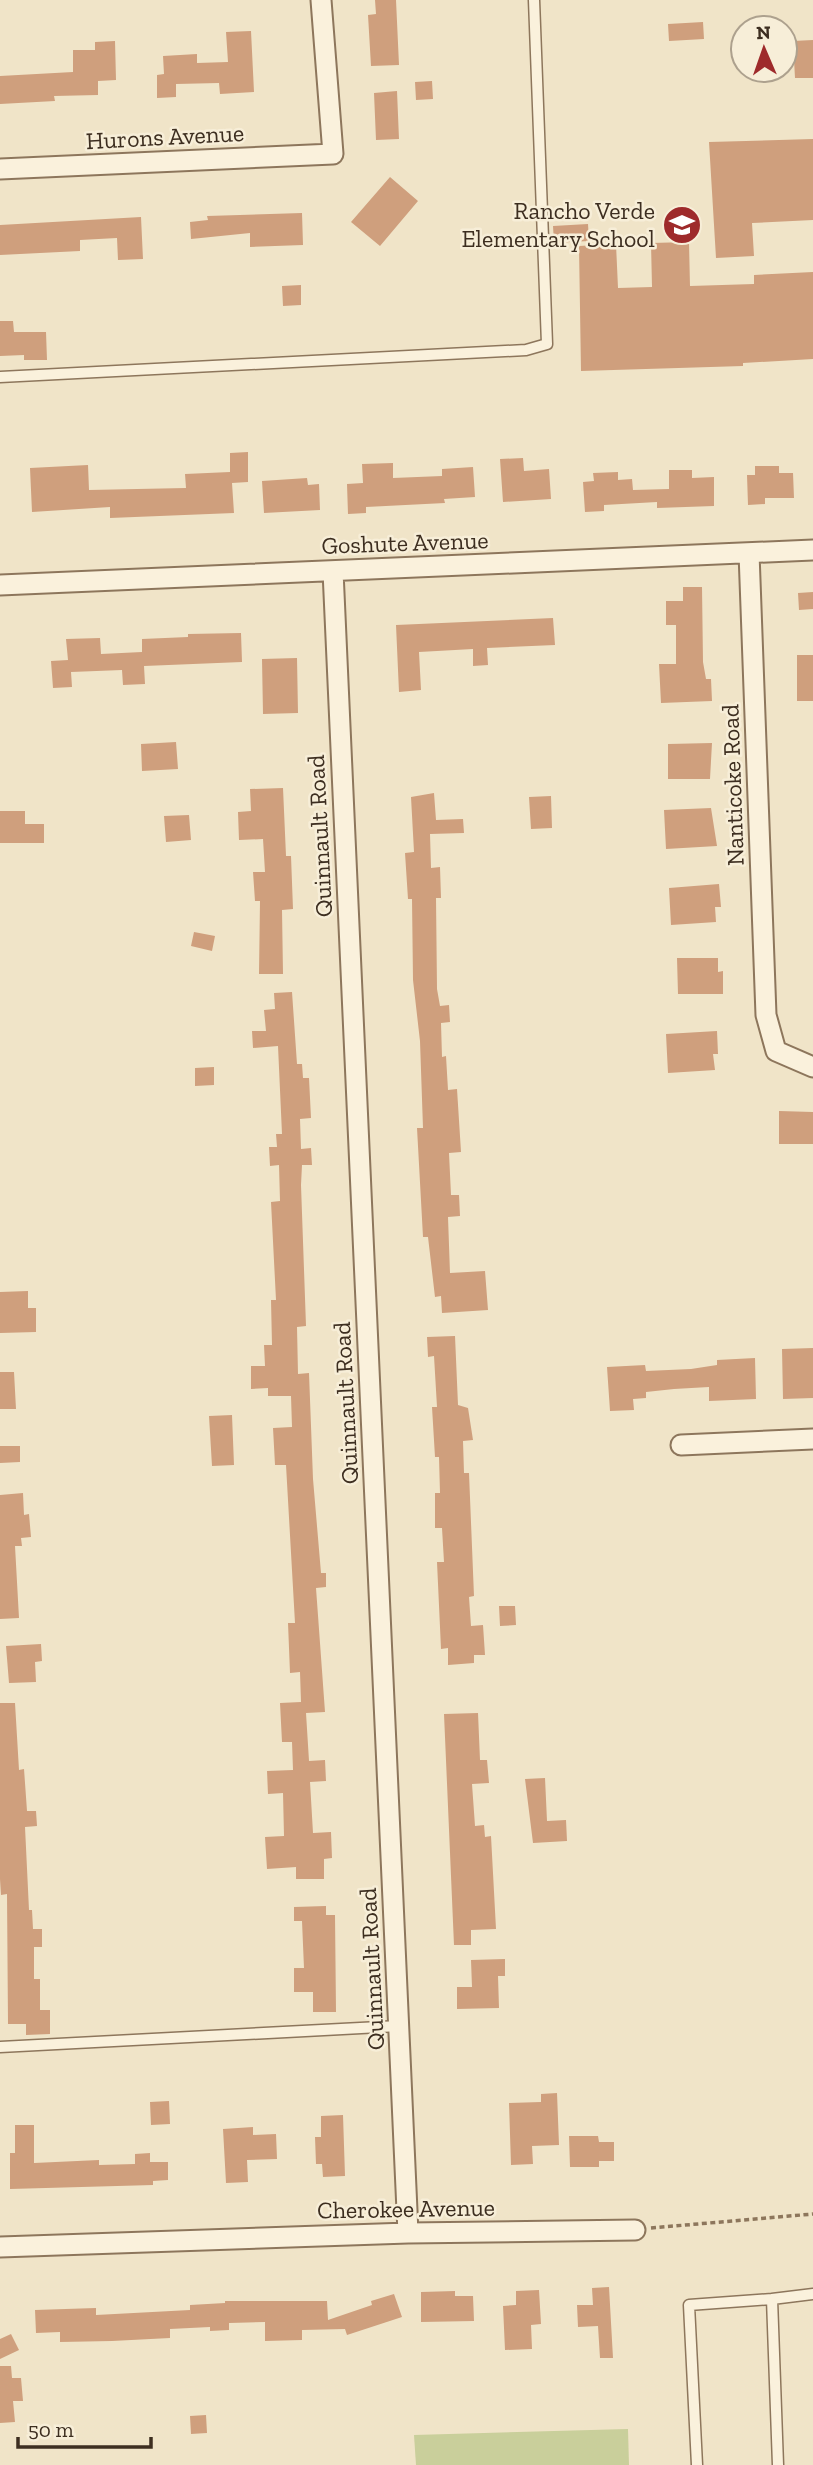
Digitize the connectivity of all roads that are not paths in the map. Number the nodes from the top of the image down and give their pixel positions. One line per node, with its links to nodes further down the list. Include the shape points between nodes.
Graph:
1 (321, 0): 3 (street, Hurons Avenue, via 333,154)
2 (534, 0): 4 (lane, via 547,344 526,349)
3 (0, 169)
4 (0, 377)
5 (813, 550): 6 (street, Goshute Avenue)
6 (749, 553): 7 (street, Goshute Avenue); 9 (street, Nanticoke Road, via 766,1015 776,1051)
7 (333, 571): 8 (street, Goshute Avenue); 12 (street, Quinnault Road)
8 (0, 585)
9 (813, 1068)
10 (813, 1439): 11 (street)
11 (681, 1446)
12 (399, 2026): 13 (lane); 15 (street, Quinnault Road)
13 (0, 2047)
14 (635, 2230): 15 (street, Cherokee Avenue)
15 (408, 2232): 16 (street, Cherokee Avenue)
16 (0, 2247)
17 (813, 2294): 18 (lane)
18 (772, 2299): 19 (lane, via 689,2305); 20 (lane)
19 (697, 2465)
20 (778, 2465)

